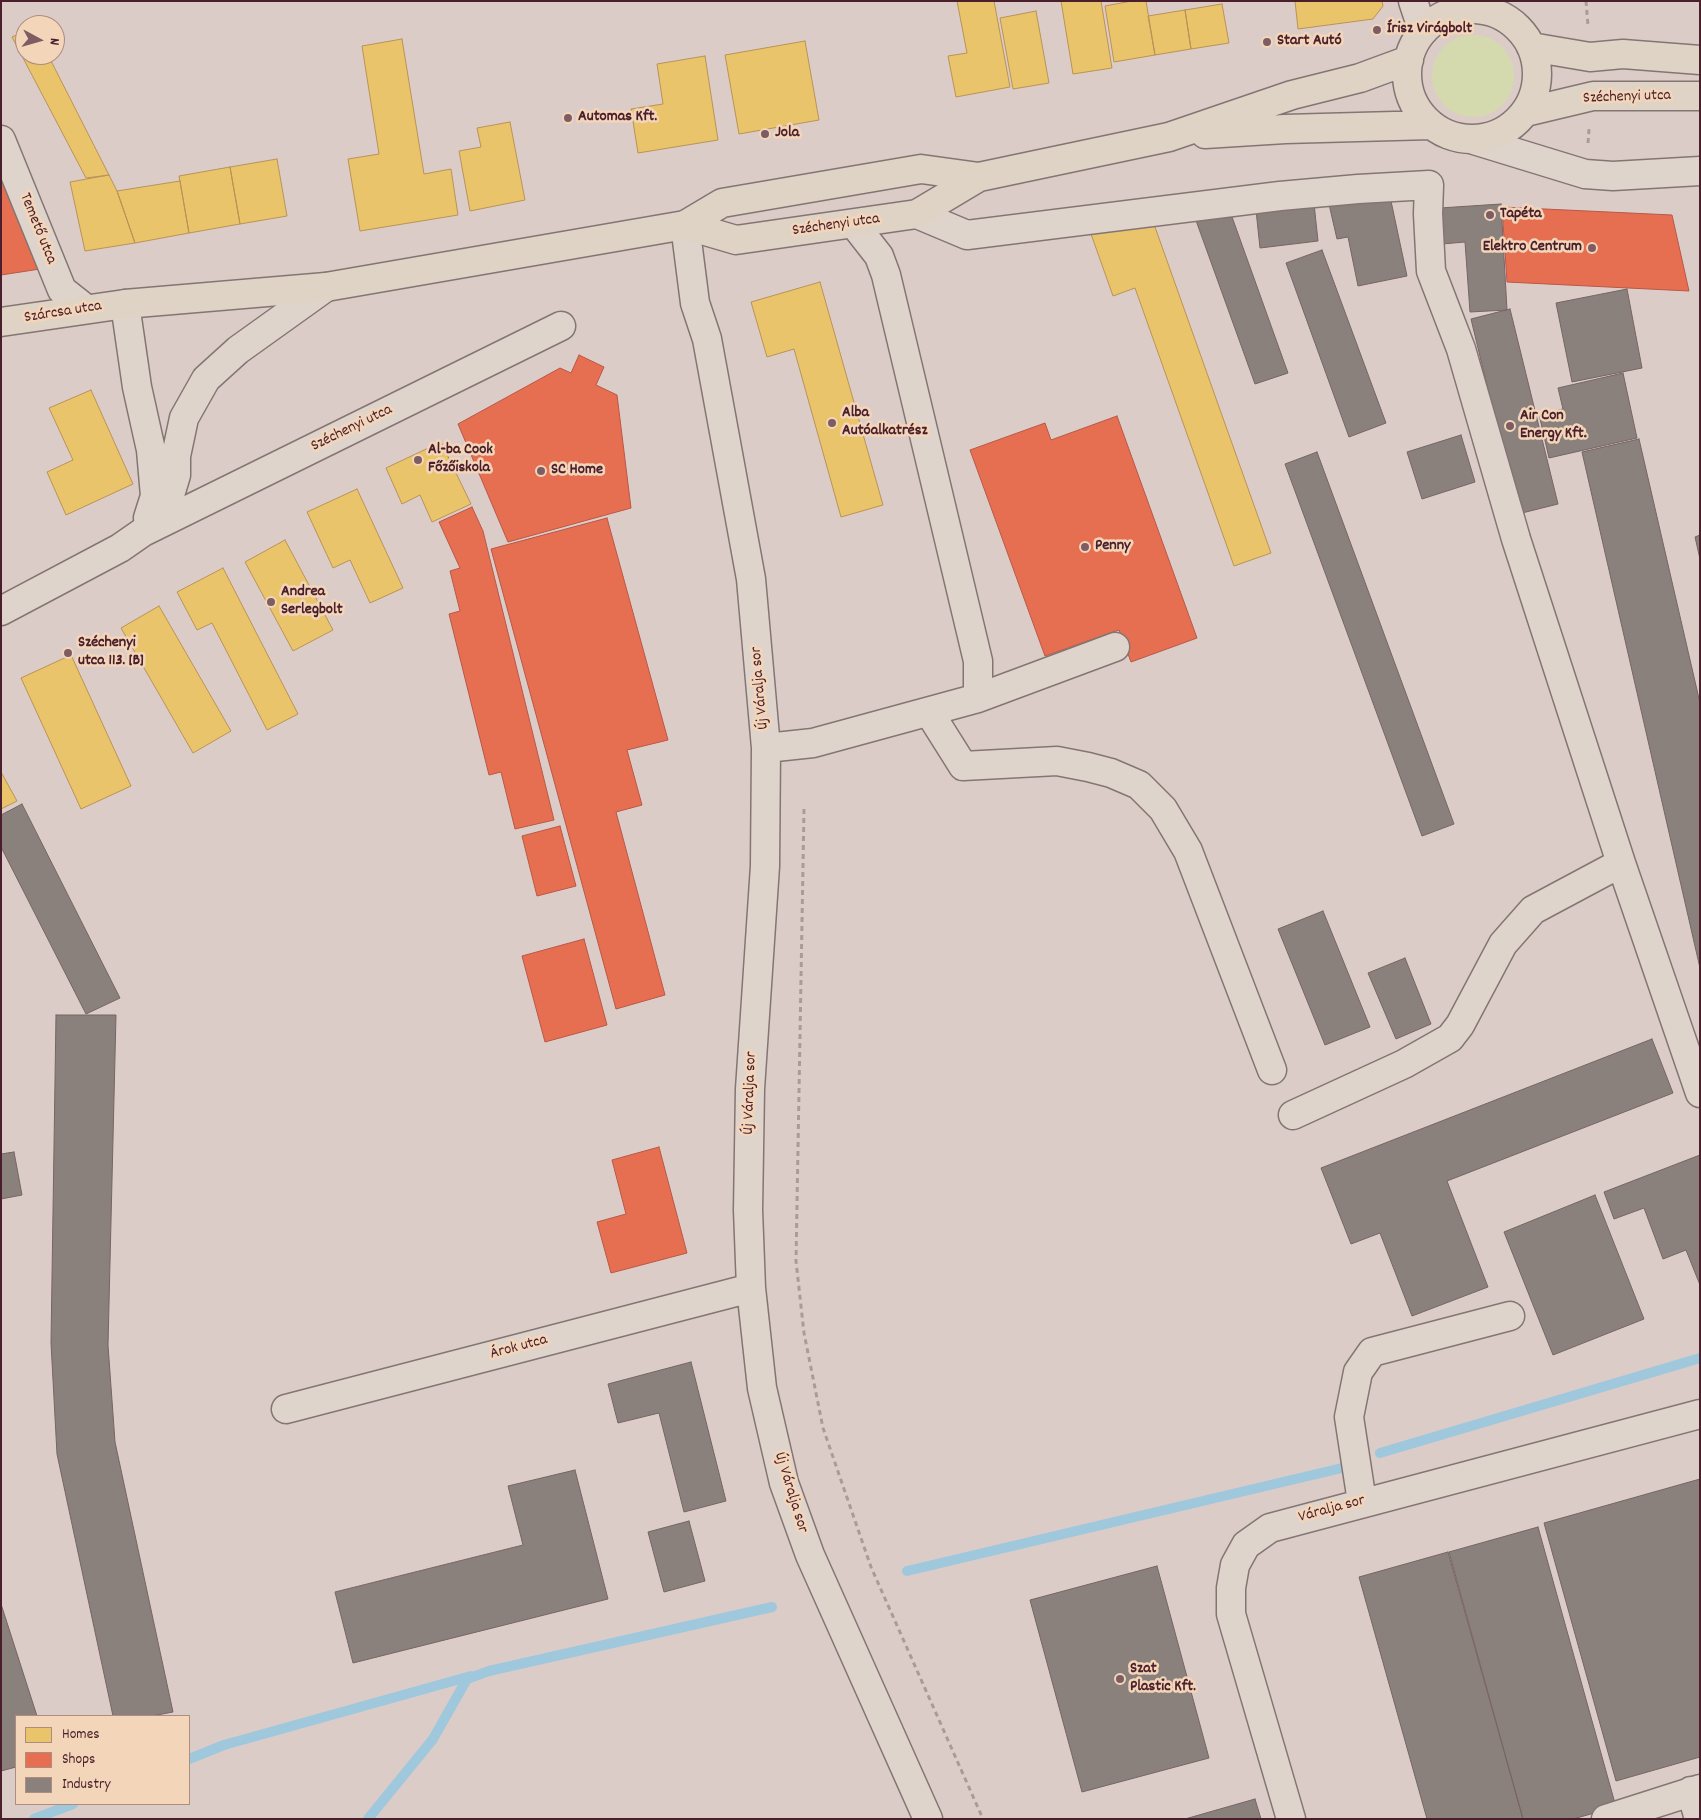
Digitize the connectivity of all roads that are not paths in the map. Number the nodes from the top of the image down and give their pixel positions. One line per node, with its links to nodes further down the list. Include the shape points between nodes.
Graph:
1 (1413, 1): 3 (street)
2 (1478, 5): 3 (main road, via 1440,17); 4 (main road, via 1520,28)
3 (1423, 31): 5 (main road)
4 (1532, 47): 6 (main road, via 1590,57 1623,54); 8 (main road, via 1537,68 1535,92)
5 (1408, 60): 9 (main road, via 1408,84 1415,107); 10 (main road, via 1360,78 1292,94)
6 (1700, 60)
7 (1700, 96): 8 (main road, Széchenyi utca, via 1592,96)
8 (1526, 112): 12 (main road, via 1512,127)
9 (1431, 125): 10 (main road, via 1285,129); 12 (main road, via 1451,136)
10 (1169, 137): 14 (main road, Széchenyi utca)
11 (1, 140): 21 (street, Temető utca, via 62,290)
12 (1474, 140): 13 (street, via 1585,174)
13 (1700, 172)
14 (979, 177): 15 (main road, Széchenyi utca); 17 (main road, Széchenyi utca, via 921,169 722,203)
15 (904, 216): 16 (main road, Széchenyi utca); 18 (street, via 888,233); 30 (street, via 967,236 1280,196 1430,185 1431,271 1461,349 1516,539)
16 (854, 224): 17 (main road, Széchenyi utca, via 736,240); 18 (street, via 879,256)
17 (685, 225): 19 (main road, Széchenyi utca); 29 (street, Új Váralja sor, via 707,300 707,338 751,580)
18 (886, 275): 27 (street, via 978,661)
19 (326, 287): 20 (main road, Széchenyi utca); 24 (street, Széchenyi utca, via 238,350 206,379 184,418 170,495)
20 (125, 304): 21 (main road, Szárcsa utca); 24 (street, via 137,386 151,450 155,496)
21 (86, 308): 22 (main road, Szárcsa utca)
22 (1, 322)
23 (561, 326): 24 (street, Széchenyi utca)
24 (144, 532): 25 (street, Széchenyi utca)
25 (1, 611)
26 (1115, 647): 27 (street)
27 (978, 698): 28 (street)
28 (929, 712): 29 (street, via 813,743); 31 (street, via 963,766 1057,761 1088,767 1139,785 1164,809 1188,851)
29 (766, 748): 34 (street, Új Váralja sor, via 765,866 750,1089 748,1210)
30 (1621, 863): 32 (street); 33 (street, via 1533,910 1503,944 1460,1026 1450,1038 1404,1064)
31 (1272, 1070)
32 (1700, 1093)
33 (1293, 1115)
34 (751, 1288): 36 (street, Árok utca); 40 (street, Új Váralja sor, via 762,1388 784,1483 810,1555)
35 (1510, 1316): 38 (street, via 1372,1352 1358,1372 1349,1417)
36 (286, 1408)
37 (1700, 1414): 38 (street, Váralja sor)
38 (1362, 1502): 41 (street, Váralja sor, via 1270,1528 1246,1545 1235,1565 1231,1588 1232,1614)
39 (1695, 1790): 42 (street); 43 (street)
40 (928, 1819)
41 (1291, 1819)
42 (1606, 1819)
43 (1699, 1819)

